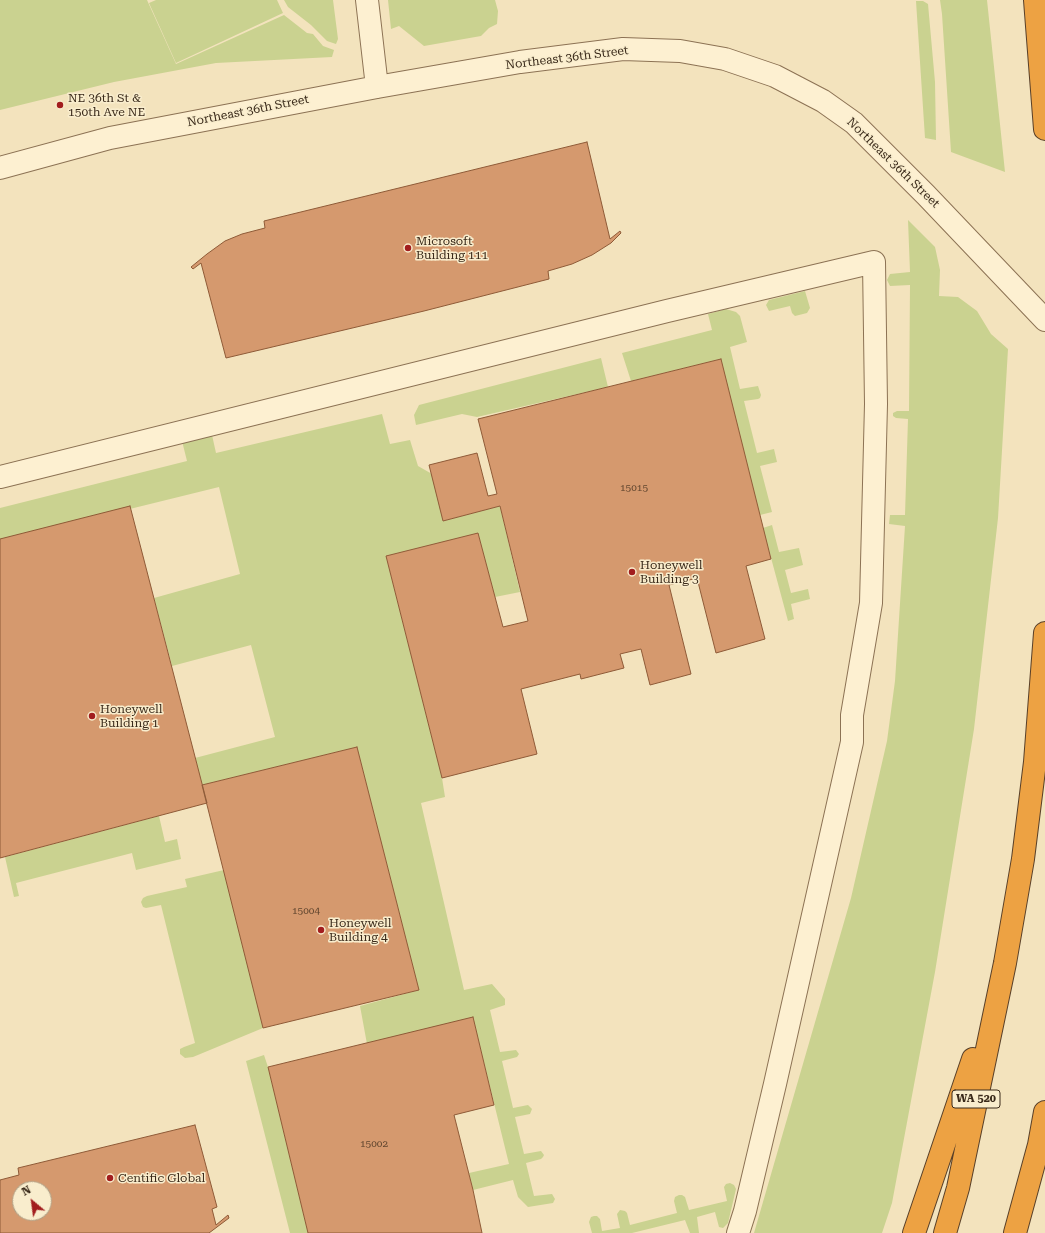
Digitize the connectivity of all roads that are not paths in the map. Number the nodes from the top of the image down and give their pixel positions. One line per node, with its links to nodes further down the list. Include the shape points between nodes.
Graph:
1 (367, 0): 3 (street)
2 (1035, 0): 4 (highway)
3 (376, 87): 5 (street, Northeast 36th Street, via 110,138); 6 (street, Northeast 36th Street, via 520,62 623,49 680,51 725,59 775,76 823,101 854,123)
4 (1045, 129)
5 (0, 168)
6 (1045, 320)
7 (0, 477): 11 (street, via 874,262 876,404 871,603 852,714 852,742 773,1092)
8 (1045, 633): 9 (highway, WA 520, via 1035,762 1023,859)
9 (1005, 963): 12 (highway); 13 (highway, WA 520, via 958,1188)
10 (1045, 1112): 14 (highway)
11 (738, 1233)
12 (914, 1233)
13 (945, 1233)
14 (1015, 1233)

